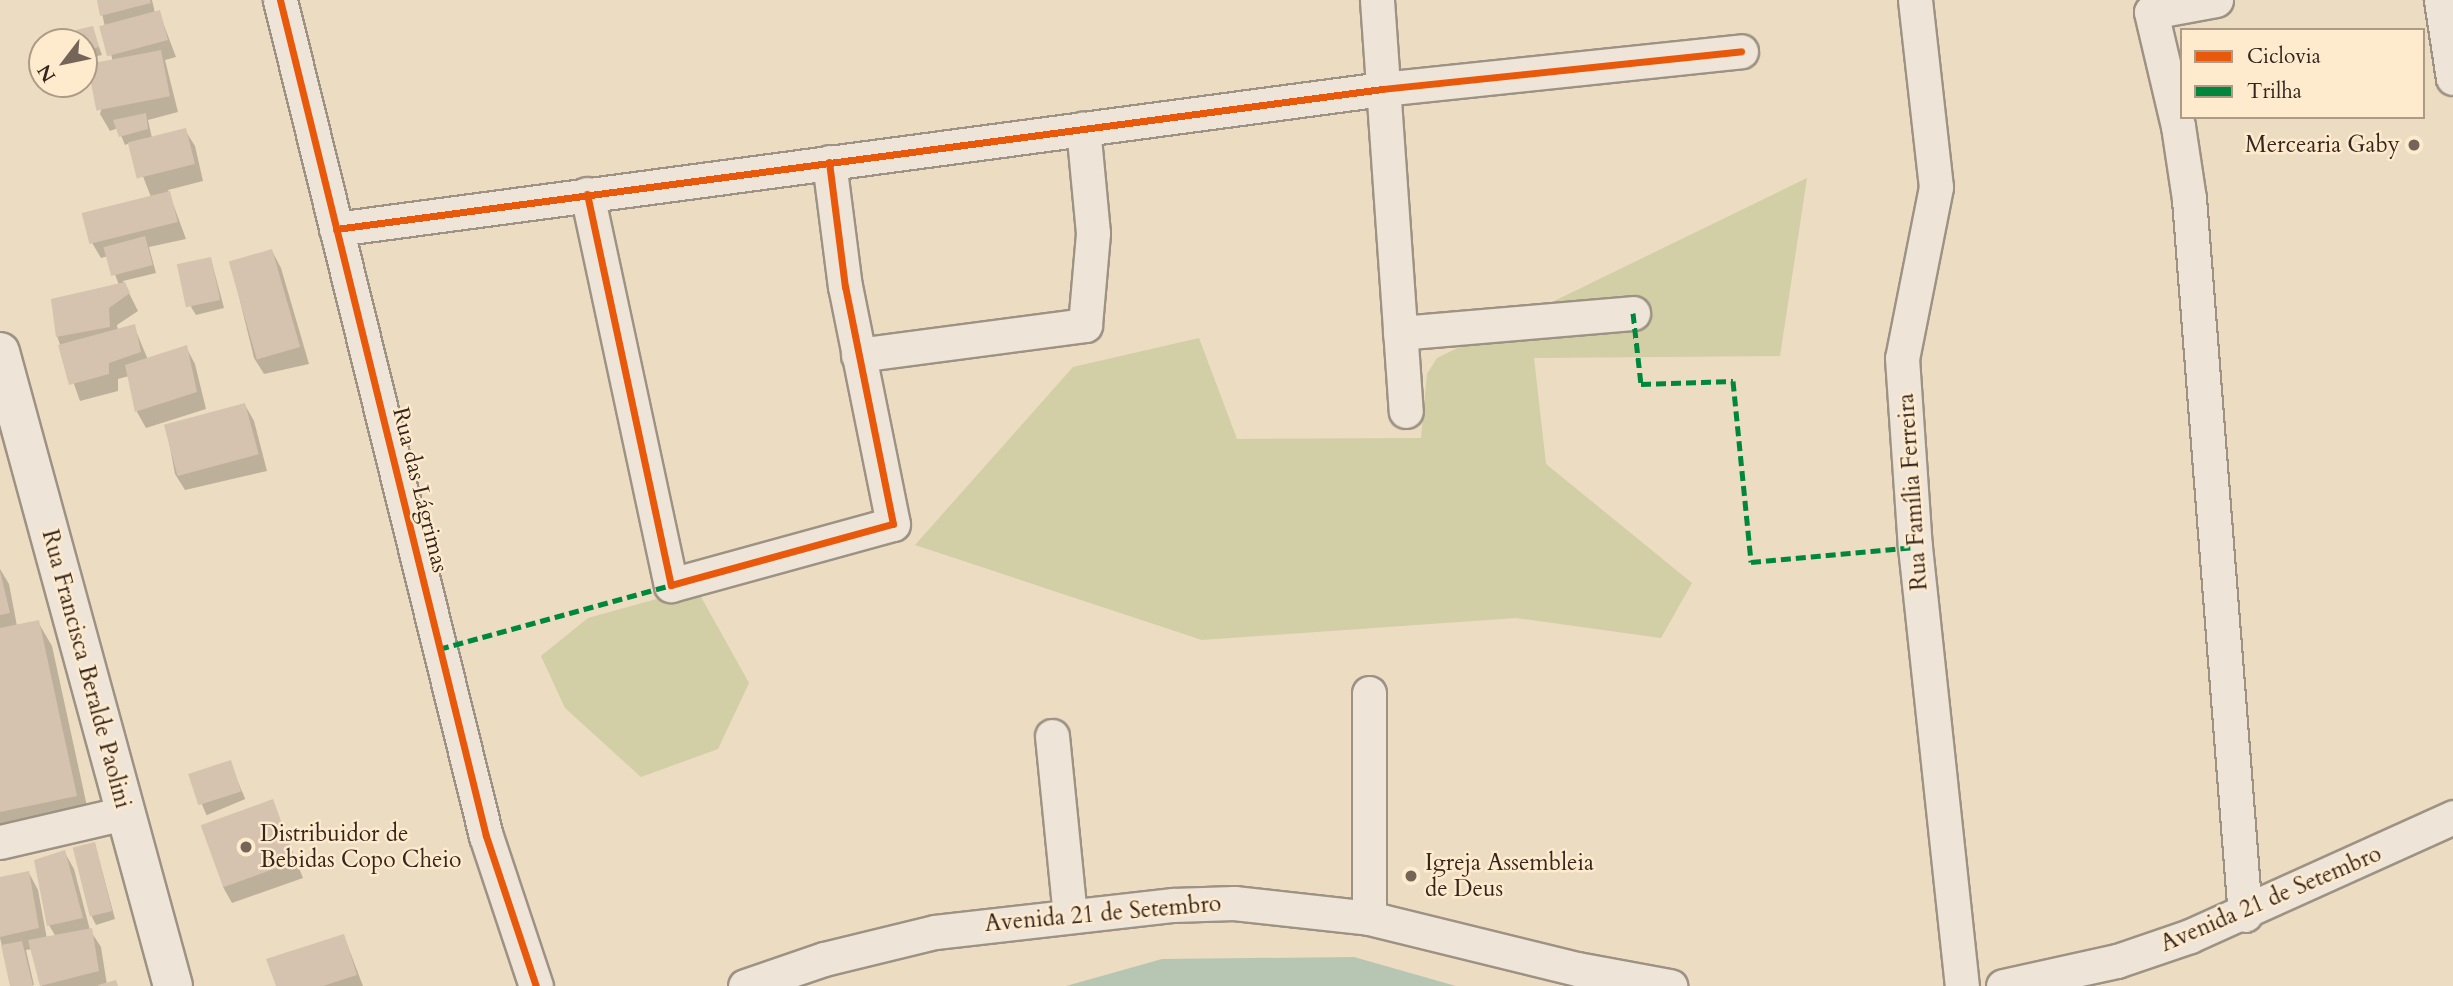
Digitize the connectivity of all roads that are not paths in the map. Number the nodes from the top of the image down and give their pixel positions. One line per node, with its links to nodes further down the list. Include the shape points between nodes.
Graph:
1 (280, 0): 12 (street, Rua das Lágrimas)
2 (1377, 0): 8 (street)
3 (1914, 0): 30 (street, Rua Família Ferreira, via 1936,187 1902,358 1915,547)
4 (2216, 0): 24 (street, via 2151,12 2178,126 2189,199)
5 (2441, 0): 7 (street)
6 (1741, 51): 8 (street)
7 (2453, 78)
8 (1382, 89): 9 (street); 14 (street)
9 (1083, 128): 10 (street); 16 (street, via 1093,233 1085,325)
10 (829, 162): 11 (street); 16 (street)
11 (587, 194): 12 (street); 16 (street, via 671,585 893,524)
12 (336, 229): 27 (street, Rua das Lágrimas, via 486,836)
13 (1633, 313): 14 (street)
14 (1401, 333): 17 (street)
15 (0, 352): 20 (main road, Rua Francisca Beralde Paolini)
16 (858, 355)
17 (1406, 411)
18 (1370, 693): 25 (street)
19 (1052, 736): 23 (street)
20 (125, 813): 22 (street); 26 (main road, Rua Francisca Beralde Paolini)
21 (2453, 817): 24 (street, Avenida 21 de Setembro)
22 (0, 842)
23 (1070, 915): 25 (street, Avenida 21 de Setembro, via 1234,903); 28 (street, Avenida 21 de Setembro, via 935,932 824,959)
24 (2245, 915): 31 (street, Avenida 21 de Setembro, via 2117,961)
25 (1369, 918): 29 (street, Avenida 21 de Setembro, via 1577,969)
26 (173, 986)
27 (536, 986)
28 (745, 986)
29 (1670, 986)
30 (1962, 986)
31 (2003, 986)

